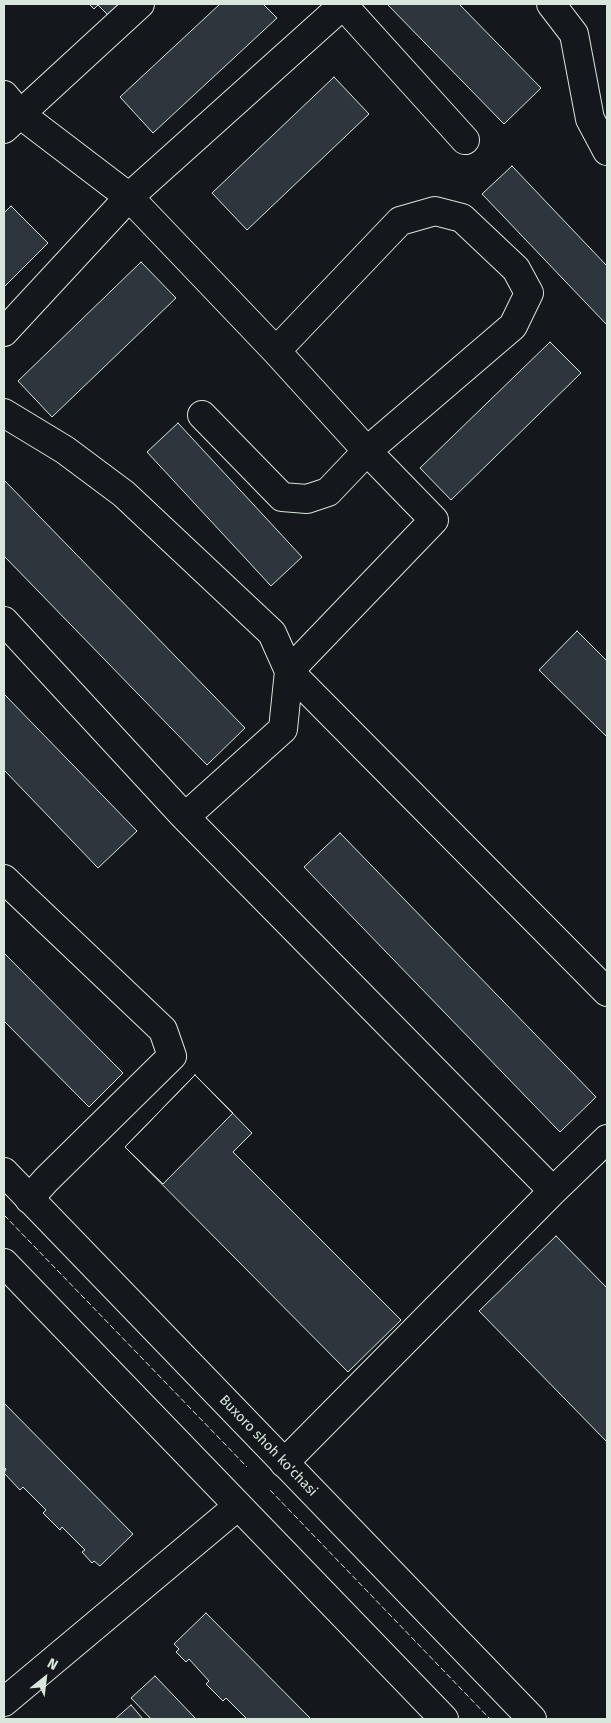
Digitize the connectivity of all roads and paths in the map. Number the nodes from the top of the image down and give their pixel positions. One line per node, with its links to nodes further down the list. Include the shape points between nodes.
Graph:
1 (140, 4): 4 (main road)
2 (343, 4): 5 (main road); 7 (main road)
3 (551, 4): 6 (main road, via 574,34 590,119)
4 (9, 113): 7 (main road)
5 (465, 140)
6 (607, 151)
7 (129, 197): 8 (main road); 9 (main road)
8 (4, 332)
9 (276, 351): 12 (main road); 12 (main road, via 400,221 435,211 462,218 516,269 529,293 513,326)
10 (4, 413): 14 (main road, via 66,450 124,494 272,632)
11 (202, 415): 12 (main road, via 282,497 307,499 328,492)
12 (367, 451): 14 (main road, via 434,520)
13 (4, 621): 15 (main road)
14 (289, 671): 15 (main road, via 282,729); 17 (main road)
15 (185, 817): 20 (main road)
16 (4, 879): 21 (main road, via 163,1030 172,1056)
17 (607, 992)
18 (607, 1139): 20 (main road)
19 (4, 1172): 21 (main road, Buxoro shoh ko'chasi)
20 (553, 1191): 23 (main road)
21 (29, 1199): 23 (main road, Buxoro shoh ko'chasi)
22 (4, 1263): 24 (main road)
23 (284, 1463): 27 (main road, Buxoro shoh ko'chasi)
24 (238, 1506): 25 (main road); 26 (main road)
25 (4, 1702)
26 (444, 1719)
27 (532, 1719)

